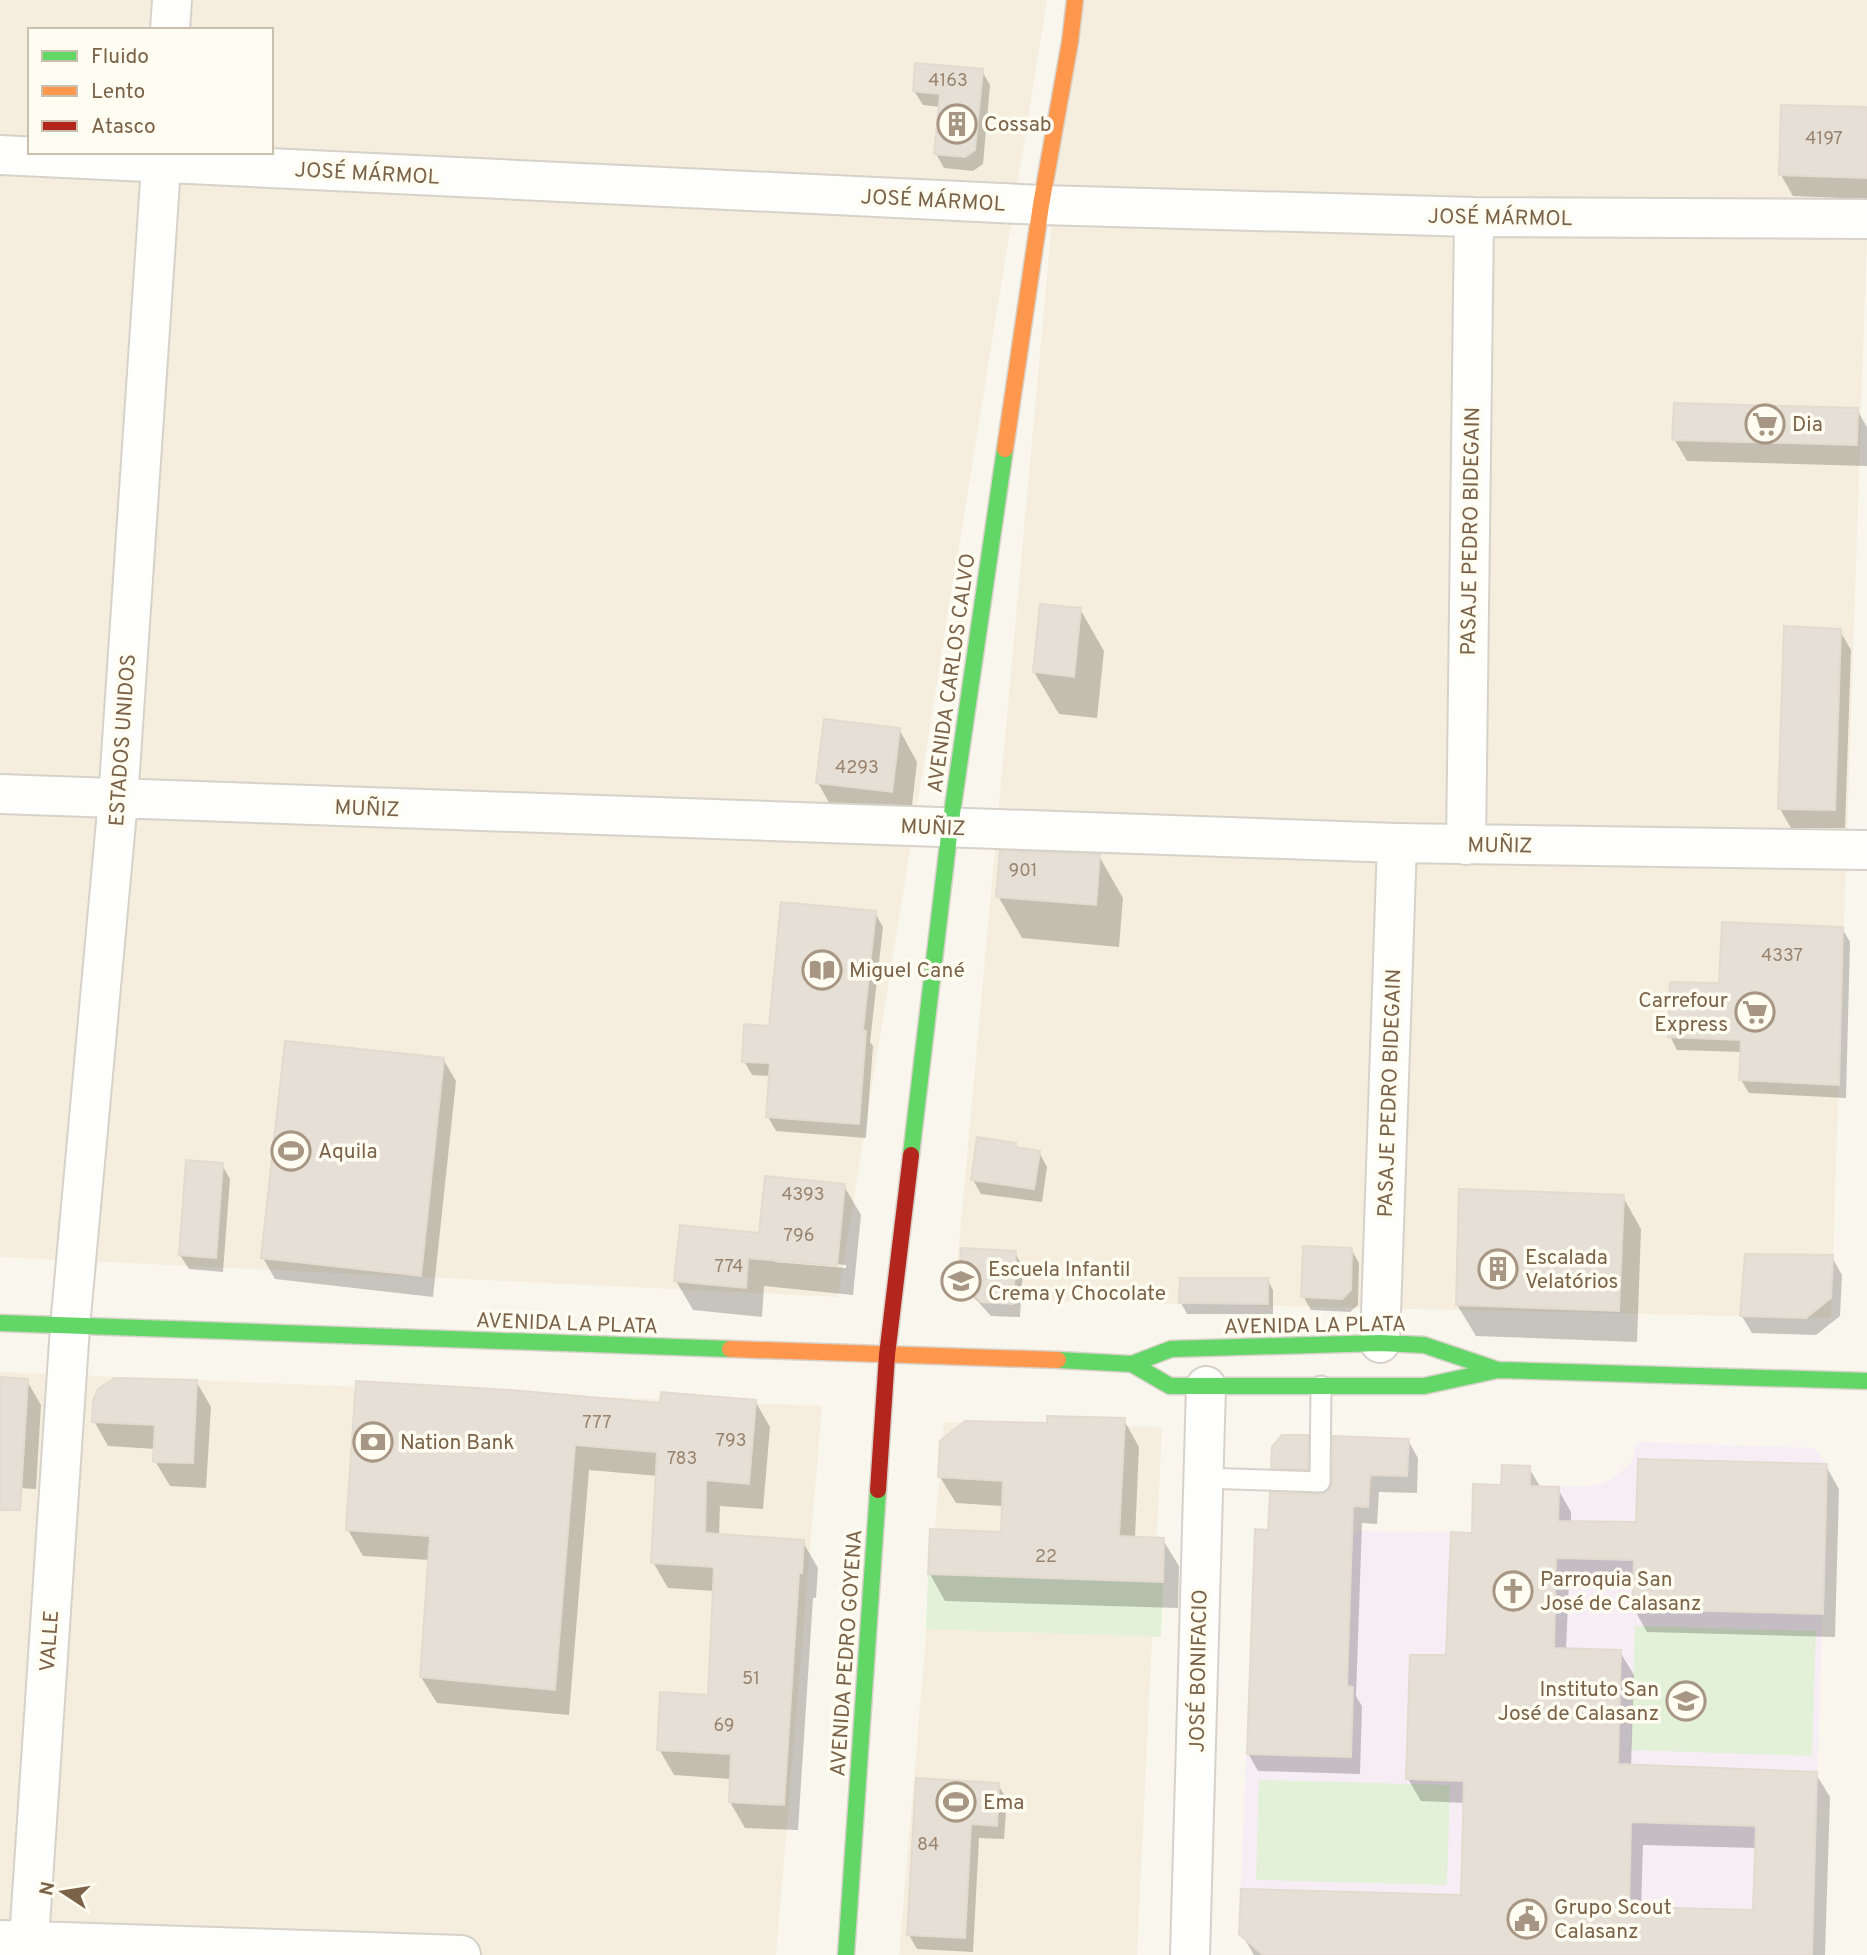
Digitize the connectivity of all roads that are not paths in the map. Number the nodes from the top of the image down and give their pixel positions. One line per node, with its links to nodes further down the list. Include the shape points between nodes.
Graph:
1 (172, 0): 3 (street)
2 (1075, 0): 6 (main road, AVENIDA CARLOS CALVO)
3 (170, 28)
4 (0, 155): 5 (street, JOSÉ MÁRMOL)
5 (162, 158): 6 (street, JOSÉ MÁRMOL); 10 (street, ESTADOS UNIDOS)
6 (1041, 205): 7 (street, JOSÉ MÁRMOL); 11 (main road, AVENIDA CARLOS CALVO)
7 (1474, 217): 8 (street, JOSÉ MÁRMOL); 13 (street, PASAJE PEDRO BIDEGAIN)
8 (1867, 219)
9 (0, 794): 10 (street, MUÑIZ)
10 (118, 800): 11 (street, MUÑIZ); 16 (street, ESTADOS UNIDOS)
11 (950, 827): 12 (street, MUÑIZ); 18 (main road, AVENIDA CARLOS CALVO)
12 (1397, 843): 13 (street, MUÑIZ); 17 (street, PASAJE PEDRO BIDEGAIN)
13 (1466, 845): 14 (street, MUÑIZ)
14 (1867, 850)
15 (0, 1323): 16 (main road, AVENIDA LA PLATA)
16 (70, 1327): 18 (main road, AVENIDA LA PLATA); 27 (street, VALLE)
17 (1363, 1344): 20 (main road); 21 (main road, AVENIDA LA PLATA, via 1171,1349); 22 (main road, AVENIDA LA PLATA, via 1424,1345)
18 (887, 1354): 21 (main road, AVENIDA LA PLATA); 30 (main road, AVENIDA PEDRO GOYENA)
19 (1276, 1362): 23 (main road)
20 (1313, 1363)
21 (1132, 1364): 23 (main road, AVENIDA LA PLATA, via 1170,1386)
22 (1499, 1370): 24 (main road, AVENIDA LA PLATA); 25 (main road, AVENIDA LA PLATA, via 1424,1386)
23 (1210, 1374): 25 (main road, AVENIDA LA PLATA); 26 (street, JOSÉ BONIFACIO)
24 (1867, 1381)
25 (1321, 1386): 26 (lane, via 1320,1482)
26 (1203, 1478): 31 (street, JOSÉ BONIFACIO)
27 (19, 1946): 28 (street)
28 (420, 1954): 29 (street)
29 (461, 1955)
30 (846, 1955)
31 (1191, 1955)

